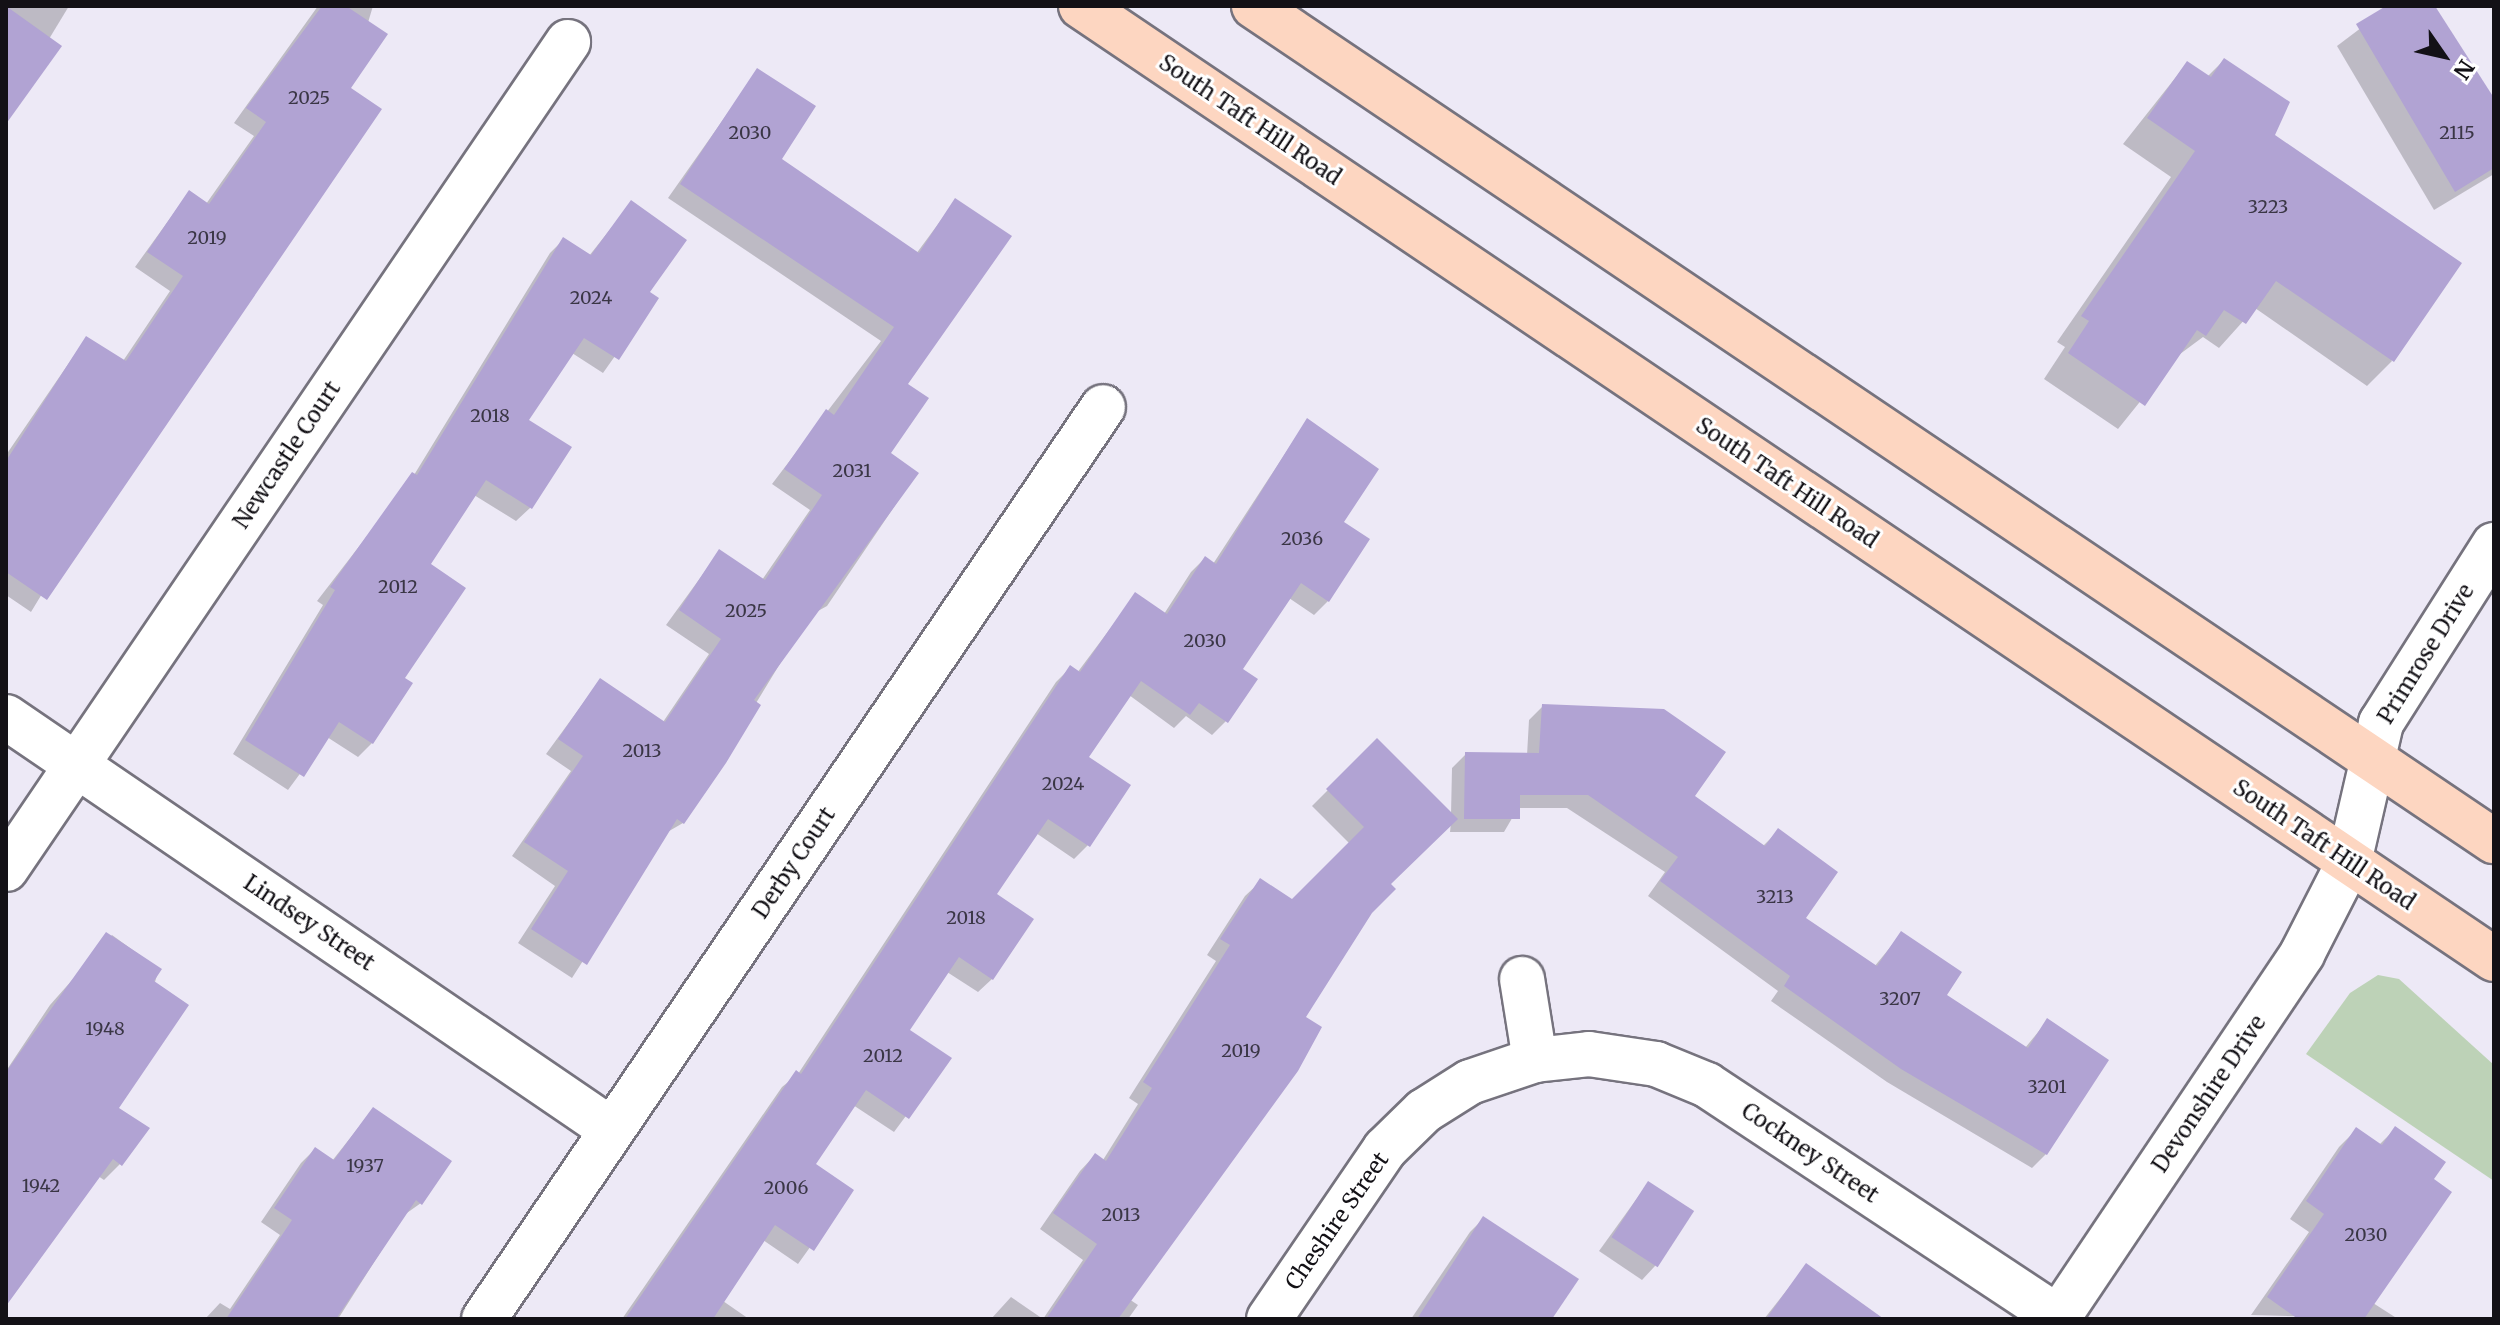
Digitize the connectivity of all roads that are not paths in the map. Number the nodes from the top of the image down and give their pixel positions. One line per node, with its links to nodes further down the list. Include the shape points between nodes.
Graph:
1 (1081, 6): 10 (main road, South Taft Hill Road)
2 (1254, 6): 7 (main road)
3 (568, 42): 8 (street, Newcastle Court)
4 (1103, 407): 15 (street, Derby Court)
5 (2494, 545): 7 (street, Primrose Drive, via 2397,692)
6 (6, 717): 8 (street, Lindsey Street)
7 (2370, 758): 9 (main road); 10 (street, Primrose Drive)
8 (76, 765): 11 (street, Newcastle Court); 15 (street, Lindsey Street)
9 (2494, 841)
10 (2349, 862): 12 (main road, South Taft Hill Road); 18 (street, Devonshire Drive, via 2302,954)
11 (6, 869)
12 (2494, 959)
13 (1522, 979): 14 (street)
14 (1535, 1060): 17 (street, Cheshire Street, via 1470,1082 1395,1139); 18 (street, Cockney Street, via 1589,1054 1656,1064 1707,1085)
15 (612, 1130): 16 (street, Derby Court)
16 (484, 1319)
17 (1269, 1319)
18 (2059, 1319)

